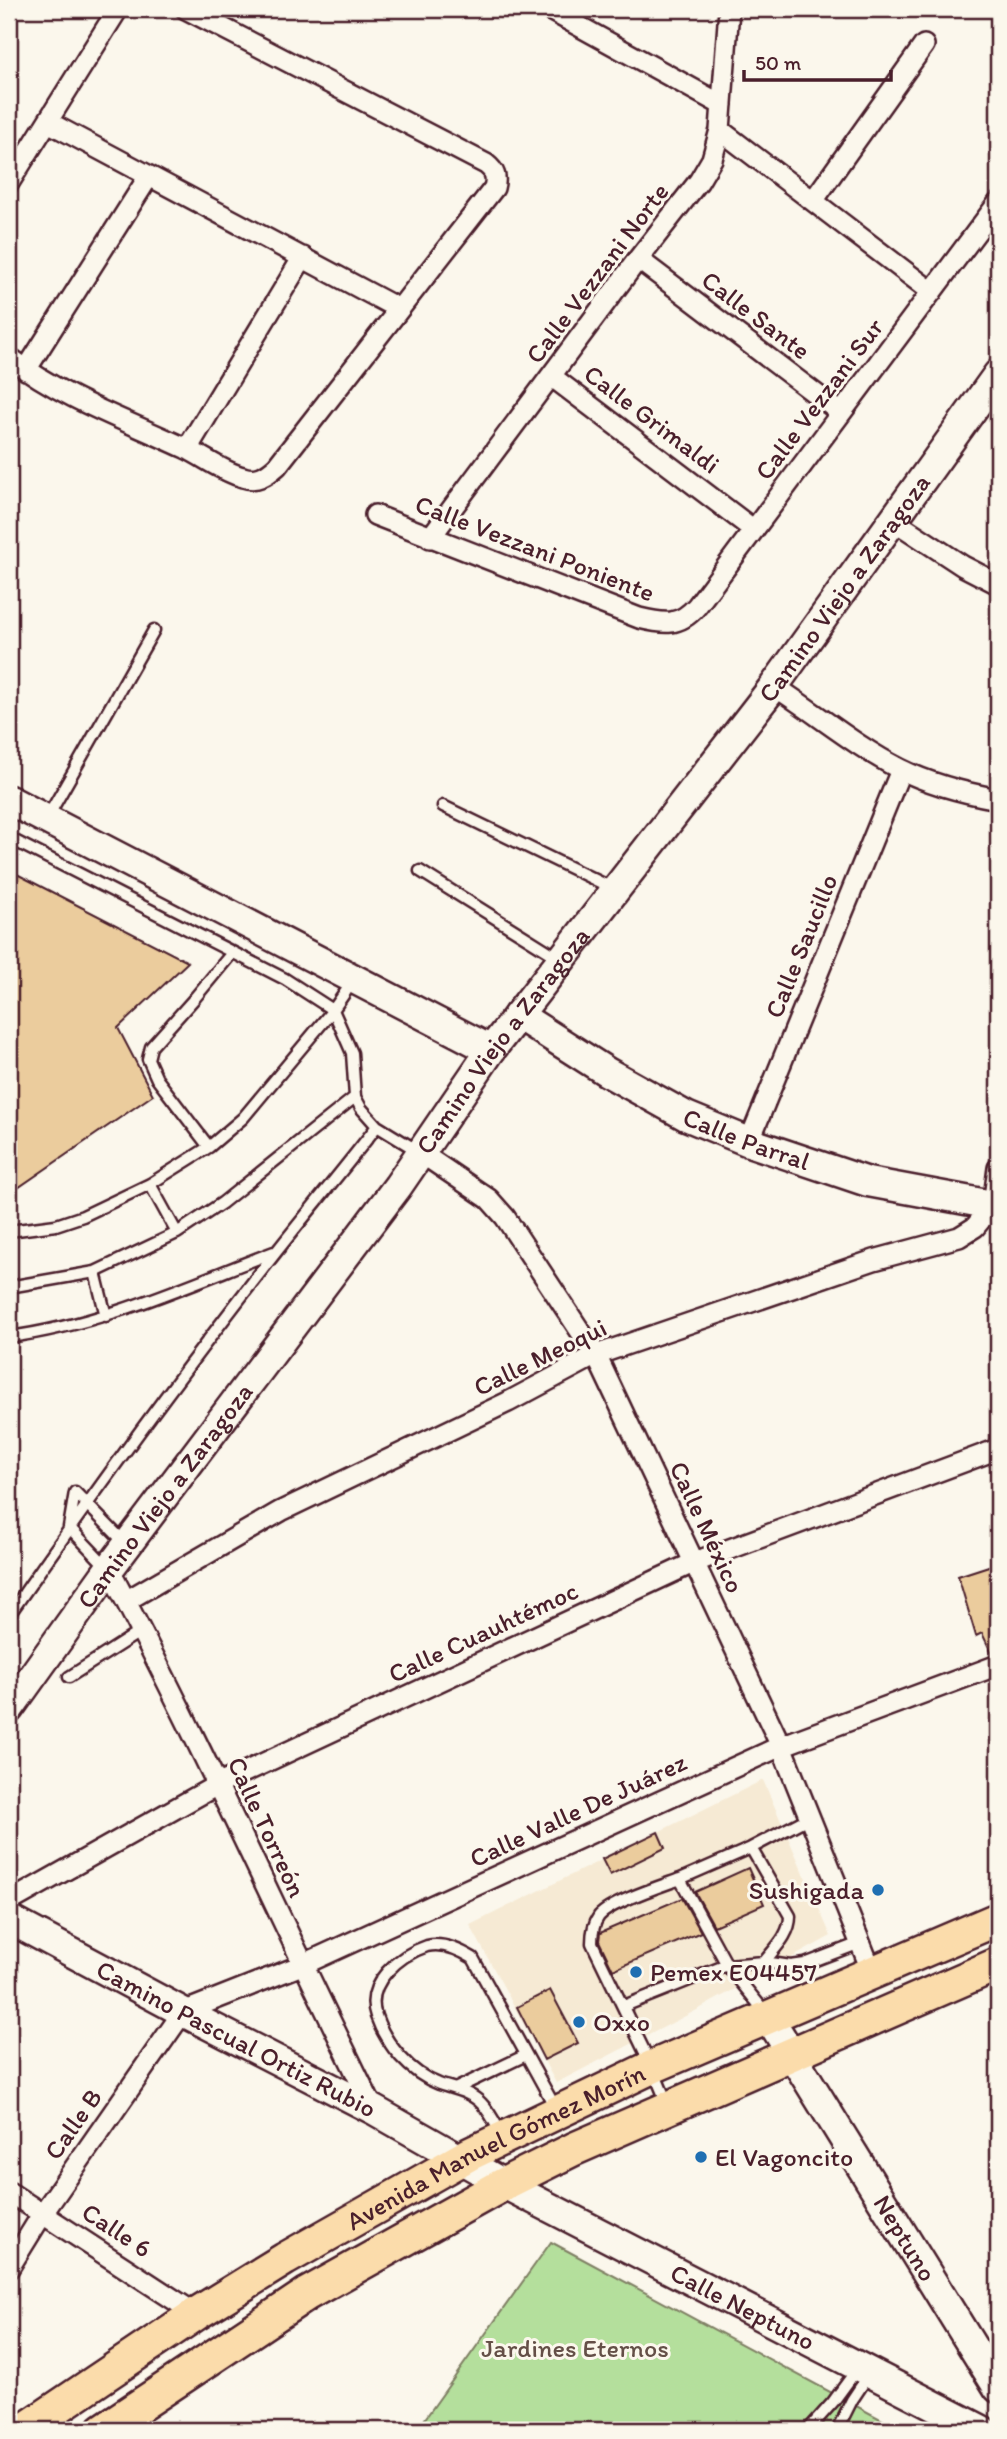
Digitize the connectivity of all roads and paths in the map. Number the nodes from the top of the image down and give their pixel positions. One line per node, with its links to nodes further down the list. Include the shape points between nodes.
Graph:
1 (118, 9): 7 (street)
2 (186, 9): 16 (street, via 493,170 494,188)
3 (548, 9): 6 (street)
4 (729, 9): 6 (street, Calle Vezzani Norte)
5 (924, 46): 11 (street)
6 (722, 105): 8 (street, Calle Vezzani Norte)
7 (48, 122): 9 (street); 10 (street)
8 (720, 130): 11 (street); 14 (street, Calle Vezzani Norte, via 712,159 699,181)
9 (149, 176): 13 (street); 18 (street)
10 (9, 183)
11 (813, 201): 15 (street)
12 (998, 203): 15 (street, Calle Vezzani Sur)
13 (303, 257): 16 (street); 22 (street)
14 (638, 259): 20 (street, Calle Vezzani Norte); 21 (street, Calle Sante)
15 (932, 292): 21 (street, Calle Vezzani Sur)
16 (399, 309): 22 (street, via 266,476 243,478)
17 (9, 357): 18 (street)
18 (26, 370): 22 (street, via 79,402)
19 (998, 374): 24 (street, Camino Viejo a Zaragoza)
20 (551, 376): 25 (street, Calle Grimaldi); 26 (street, Calle Vezzani Norte)
21 (841, 413): 25 (street, Calle Vezzani Sur)
22 (187, 449)
23 (375, 515): 26 (street, Calle Vezzani Poniente)
24 (893, 520): 27 (street); 30 (street, Camino Viejo a Zaragoza)
25 (754, 530): 28 (street, Calle Vezzani Sur, via 697,606)
26 (430, 538): 28 (street, Calle Vezzani Poniente, via 639,618)
27 (998, 584)
28 (679, 621)
29 (154, 631): 35 (lane)
30 (774, 686): 31 (street); 38 (street, Camino Viejo a Zaragoza)
31 (901, 770): 32 (street); 47 (street, Calle Saucillo)
32 (998, 799)
33 (9, 800): 35 (street)
34 (443, 806): 38 (lane)
35 (47, 819): 41 (street)
36 (9, 838): 39 (lane)
37 (420, 871): 40 (lane)
38 (615, 890): 40 (street, Camino Viejo a Zaragoza)
39 (232, 953): 42 (lane); 48 (lane, via 148,1053 150,1069)
40 (561, 959): 43 (street, Camino Viejo a Zaragoza)
41 (355, 979): 42 (lane); 44 (street)
42 (333, 1010): 45 (lane, via 352,1053); 48 (lane, via 243,1118)
43 (518, 1015): 44 (street, Camino Viejo a Zaragoza); 47 (street, Calle Parral, via 686,1116)
44 (491, 1050): 49 (street, Camino Viejo a Zaragoza)
45 (355, 1097): 46 (lane); 54 (lane)
46 (377, 1126): 49 (lane); 55 (lane)
47 (749, 1142): 52 (street, Calle Parral, via 868,1182)
48 (209, 1147): 51 (lane)
49 (421, 1153): 60 (street, Calle México, via 489,1199 505,1217); 64 (street, Camino Viejo a Zaragoza)
50 (998, 1168): 52 (street)
51 (150, 1184): 53 (lane, via 74,1219); 54 (lane)
52 (995, 1206): 60 (street, Calle Meoqui, via 959,1237 874,1260)
53 (9, 1231)
54 (177, 1233): 56 (lane)
55 (276, 1251): 58 (lane); 62 (lane)
56 (94, 1272): 57 (lane); 58 (lane)
57 (9, 1287)
58 (106, 1316): 59 (lane)
59 (9, 1337)
60 (596, 1355): 65 (street, Calle México); 67 (street, Calle Meoqui, via 281,1511)
61 (998, 1449): 65 (street, Calle Cuauhtémoc)
62 (88, 1505): 63 (lane); 63 (lane, via 75,1492); 64 (lane)
63 (69, 1527): 66 (lane); 68 (lane)
64 (127, 1545): 66 (street, Camino Viejo a Zaragoza)
65 (695, 1562): 73 (street, Calle México); 74 (street, Calle Cuauhtémoc)
66 (109, 1569): 67 (street, Calle Torreón); 72 (street, Camino Viejo a Zaragoza)
67 (126, 1601): 69 (street, Calle Torreón)
68 (9, 1615)
69 (141, 1631): 71 (lane); 74 (street, Calle Torreón)
70 (998, 1665): 73 (street, Calle Valle De Juárez)
71 (69, 1677)
72 (9, 1709)
73 (781, 1746): 75 (street, Calle México); 84 (street, Calle Valle De Juárez)
74 (219, 1784): 78 (street, Calle Cuauhtémoc); 84 (street, Calle Torreón)
75 (810, 1817): 76 (lane); 81 (street, Calle México)
76 (751, 1848): 77 (lane); 82 (lane, via 790,1916 787,1933)
77 (680, 1879): 85 (lane); 87 (lane, via 601,1913 595,1922 592,1942)
78 (9, 1902)
79 (9, 1919): 88 (street, Camino Pascual Ortiz Rubio)
80 (998, 1919): 86 (main road, Avenida Manuel Gómez Morín)
81 (860, 1943): 82 (lane, via 805,1964); 86 (street, Calle México)
82 (764, 1962): 85 (lane)
83 (998, 1964): 90 (main road, Avenida Manuel Gómez Morín)
84 (302, 1965): 88 (street, Calle Valle De Juárez); 95 (street, Calle Torreón)
85 (727, 1965): 87 (lane); 89 (lane)
86 (872, 1972): 89 (main road, Avenida Manuel Gómez Morín)
87 (624, 2006): 92 (lane)
88 (183, 2012): 95 (street, Camino Pascual Ortiz Rubio); 101 (street, Calle B)
89 (768, 2016): 90 (street, Neptuno); 92 (main road, Avenida Manuel Gómez Morín)
90 (791, 2053): 94 (main road, Avenida Manuel Gómez Morín); 105 (street, Neptuno)
91 (526, 2055): 93 (lane); 93 (lane, via 472,1958 460,1951 429,1946 394,1964 381,1979 373,2002 375,2015 387,2039 414,2071); 96 (lane)
92 (652, 2067): 94 (lane); 96 (main road, Avenida Manuel Gómez Morín)
93 (455, 2089): 97 (lane, via 482,2103)
94 (669, 2107): 99 (main road, Avenida Manuel Gómez Morín)
95 (374, 2110): 98 (street, Camino Pascual Ortiz Rubio)
96 (557, 2110): 97 (main road, Avenida Manuel Gómez Morín)
97 (502, 2137): 98 (main road, Avenida Manuel Gómez Morín)
98 (462, 2159): 99 (street, Camino Pascual Ortiz Rubio); 103 (main road, Avenida Manuel Gómez Morín)
99 (504, 2184): 104 (street, Calle Neptuno); 109 (main road, Avenida Manuel Gómez Morín, via 307,2294)
100 (9, 2192): 101 (street, Calle 6)
101 (43, 2213): 102 (street, Calle B); 103 (street, Calle 6)
102 (9, 2268)
103 (196, 2314): 108 (main road, Avenida Manuel Gómez Morín)
104 (864, 2370): 106 (lane); 107 (lane); 111 (street, Calle Neptuno)
105 (998, 2388)
106 (823, 2412): 107 (lane); 110 (lane)
107 (839, 2426)
108 (24, 2430)
109 (103, 2430)
110 (808, 2430)
111 (982, 2430)

